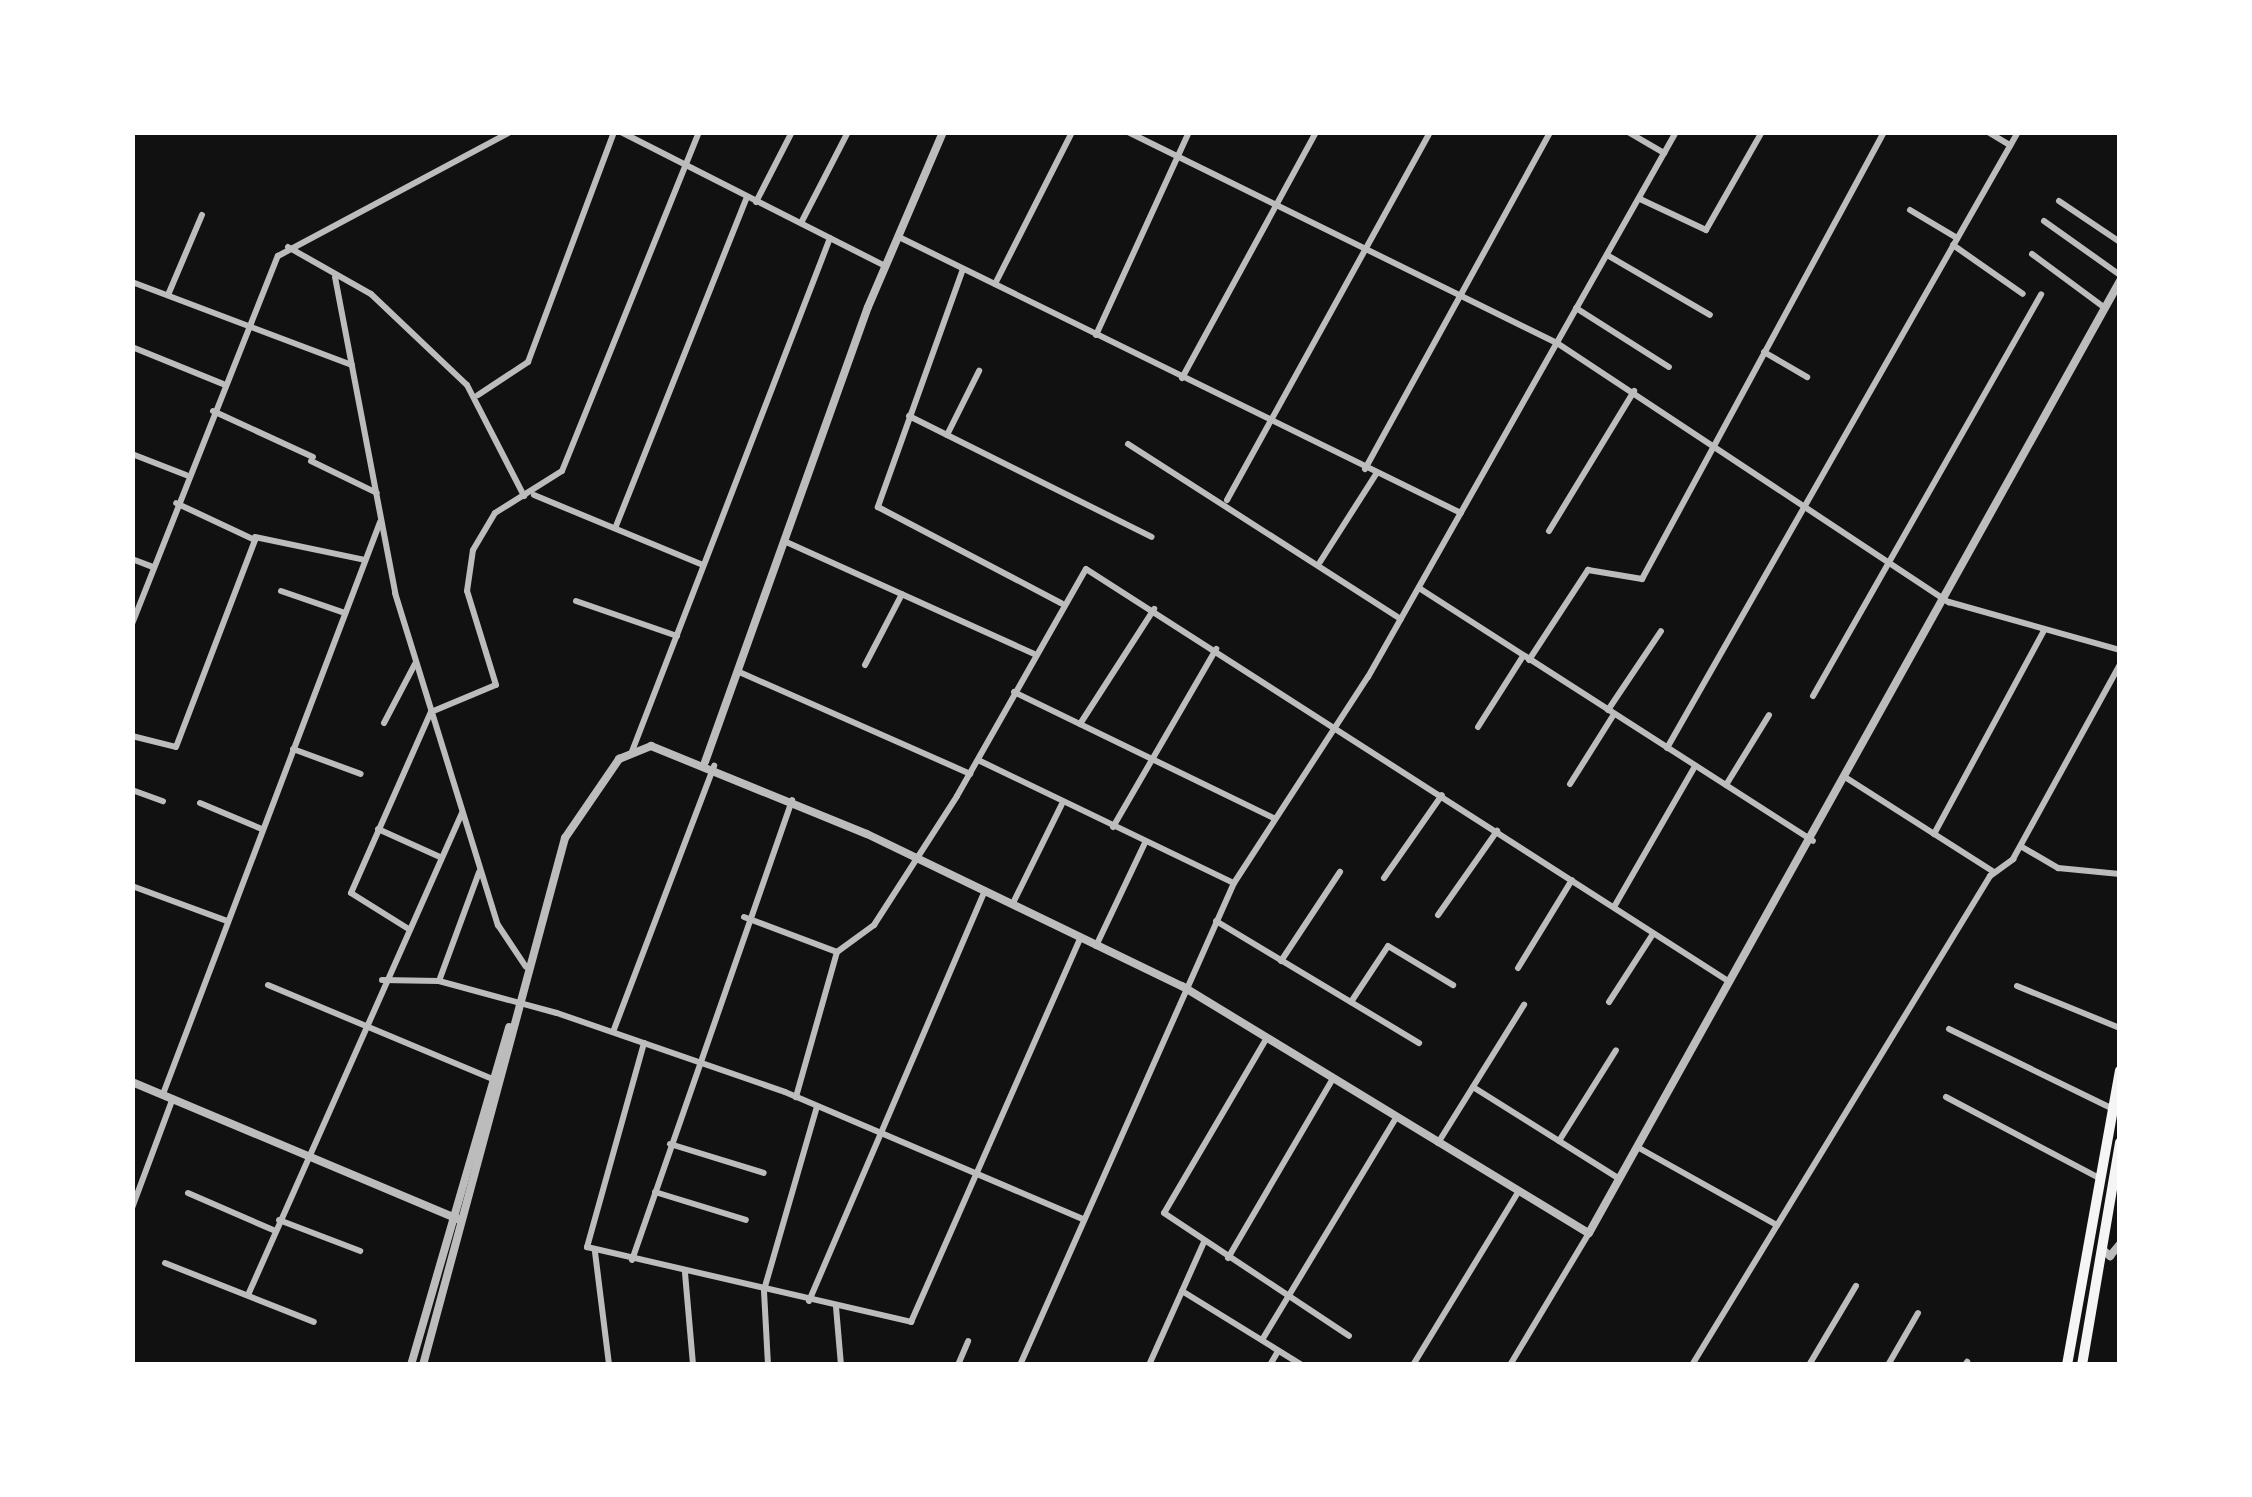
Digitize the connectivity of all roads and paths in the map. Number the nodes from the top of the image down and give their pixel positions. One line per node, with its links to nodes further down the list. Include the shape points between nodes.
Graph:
1 (510, 132): 37 (street)
2 (618, 132): 22 (street); 66 (street, via 528,362 510,384)
3 (699, 132): 22 (street)
4 (793, 132): 26 (street)
5 (848, 132): 31 (street)
6 (943, 132): 32 (street)
7 (1072, 132): 45 (street)
8 (1128, 132): 21 (street)
9 (1189, 132): 21 (street)
10 (1316, 132): 27 (street)
11 (1430, 132): 36 (street)
12 (1550, 132): 46 (street)
13 (1628, 132): 20 (street)
14 (1676, 132): 20 (street)
15 (1762, 132): 24 (street, via 1702,232)
16 (1883, 132): 58 (street)
17 (1988, 132): 19 (street)
18 (2018, 132): 19 (street)
19 (2011, 145): 34 (street)
20 (1664, 153): 24 (street)
21 (1177, 155): 27 (street); 55 (street)
22 (682, 163): 23 (street); 78 (street, via 562,471)
23 (747, 197): 26 (street); 84 (street)
24 (1639, 198): 39 (street)
25 (2060, 201): 35 (street)
26 (757, 202): 31 (street)
27 (1277, 203): 36 (street); 63 (street)
28 (1910, 210): 34 (street)
29 (202, 215): 49 (street)
30 (2044, 221): 43 (street)
31 (800, 224): 33 (street)
32 (898, 237): 40 (street); 41 (street)
33 (830, 238): 40 (street); 92 (street)
34 (1955, 242): 47 (street); 81 (street)
35 (2120, 242)
36 (1367, 245): 46 (street); 69 (street)
37 (288, 247): 42 (street); 54 (street)
38 (2032, 254): 52 (street)
39 (1606, 255): 51 (street); 53 (street)
40 (885, 266): 88 (street)
41 (963, 269): 45 (street); 68 (street)
42 (334, 277): 59 (street); 66 (street, via 370,294)
43 (2120, 278): 50 (street)
44 (132, 282): 49 (street)
45 (995, 285): 55 (street)
46 (1460, 293): 56 (street); 74 (street)
47 (2023, 293)
48 (2041, 294): 93 (street)
49 (168, 295): 54 (street)
50 (2116, 295): 52 (street)
51 (1576, 308): 56 (street); 60 (street)
52 (2105, 308): 99 (street)
53 (1710, 315)
54 (248, 327): 59 (street); 64 (street)
55 (1096, 335): 63 (street)
56 (1557, 343): 65 (street); 82 (street)
57 (132, 347): 64 (street)
58 (1764, 352): 62 (street); 72 (street)
59 (352, 365): 77 (street)
60 (1669, 367)
61 (979, 371): 70 (street)
62 (1807, 377)
63 (1182, 378): 69 (street)
64 (224, 383): 67 (street)
65 (1634, 391): 72 (street); 85 (street)
66 (476, 396): 78 (street)
67 (212, 410): 76 (street); 77 (street)
68 (909, 416): 70 (street); 100 (street, via 881,514)
69 (1275, 424): 74 (street); 79 (street)
70 (947, 435): 87 (street)
71 (1128, 444): 79 (street)
72 (1714, 444): 81 (street); 111 (street, via 1642,579 1588,570)
73 (132, 454): 76 (street)
74 (1365, 469): 75 (street)
75 (1376, 474): 82 (street); 91 (street)
76 (186, 475): 80 (street)
77 (376, 493): 83 (street)
78 (528, 496): 84 (street); 118 (street, via 495,513 468,572 496,685)
79 (1228, 500): 91 (street)
80 (176, 503): 86 (street); 94 (street)
81 (1804, 504): 93 (street); 126 (street)
82 (1461, 513): 95 (street)
83 (381, 519): 90 (street); 112 (street)
84 (616, 526): 92 (street)
85 (1549, 531)
86 (256, 537): 90 (street); 125 (street, via 176,747)
87 (1152, 537)
88 (784, 541): 97 (street); 115 (street)
89 (132, 559): 94 (street)
90 (365, 560): 102 (street)
91 (1319, 563): 103 (street)
92 (703, 565): 107 (street)
93 (1897, 566): 99 (street); 117 (street)
94 (153, 568): 104 (street)
95 (1419, 588): 103 (street); 111 (street)
96 (281, 591): 102 (street)
97 (902, 594): 110 (street); 114 (street)
98 (576, 601): 107 (street)
99 (1949, 602): 106 (street); 135 (street)
100 (1061, 603): 101 (street, via 1086,569); 110 (street)
101 (1154, 609): 108 (street); 122 (street)
102 (345, 613): 127 (street)
103 (1401, 620): 123 (street)
104 (132, 624)
105 (1661, 631): 119 (street)
106 (2043, 632): 109 (street); 150 (street)
107 (677, 636): 128 (street)
108 (1216, 649): 123 (street); 130 (street)
109 (2120, 650)
110 (1034, 654): 116 (street)
111 (1526, 658): 119 (street); 124 (street)
112 (415, 664): 118 (street); 121 (street)
113 (2120, 664): 153 (street)
114 (865, 665)
115 (737, 670): 131 (street); 133 (street)
116 (1014, 692): 122 (street); 129 (street)
117 (1814, 697)
118 (431, 712): 144 (street); 148 (street)
119 (1611, 712): 126 (street); 136 (street)
120 (1769, 715): 137 (street)
121 (383, 723)
122 (1080, 724): 130 (street)
123 (1336, 726): 139 (street); 145 (street)
124 (1478, 727)
125 (132, 736)
126 (1667, 748): 132 (street)
127 (293, 749): 134 (street); 147 (street)
128 (631, 754): 131 (street, via 651,746); 177 (street, via 565,838)
129 (978, 759): 133 (street); 143 (street)
130 (1152, 760): 145 (street); 146 (street)
131 (710, 764): 140 (street); 193 (street)
132 (1695, 766): 137 (street); 166 (street)
133 (970, 773): 154 (street)
134 (361, 774)
135 (1848, 779): 150 (street); 151 (street)
136 (1570, 784)
137 (1726, 785): 151 (street)
138 (132, 790): 141 (street)
139 (1442, 795): 149 (street); 160 (street)
140 (792, 800): 154 (street); 168 (street)
141 (163, 801)
142 (200, 802): 147 (street)
143 (1062, 803): 146 (street); 165 (street)
144 (463, 810): 155 (street); 156 (street)
145 (1276, 819): 162 (street)
146 (1113, 827): 152 (street)
147 (262, 829): 169 (street)
148 (379, 830): 155 (street); 171 (street, via 351,898)
149 (1497, 831): 161 (street); 167 (street)
150 (1934, 834): 158 (street)
151 (1813, 841): 181 (street)
152 (1144, 843): 162 (street); 174 (street)
153 (2020, 846): 158 (street); 159 (street, via 2058,868)
154 (914, 856): 164 (street); 175 (street, via 874,925)
155 (440, 857): 171 (street)
156 (481, 868): 177 (street, via 506,942); 180 (street)
157 (1340, 872): 176 (street)
158 (1994, 872): 229 (street)
159 (2120, 874)
160 (1384, 878)
161 (1572, 880): 166 (street); 178 (street)
162 (1234, 883): 170 (street)
163 (132, 886): 169 (street)
164 (985, 890): 165 (street); 210 (street)
165 (1013, 903): 173 (street)
166 (1614, 907): 172 (street)
167 (1438, 915)
168 (744, 917): 175 (street); 198 (street)
169 (227, 921): 204 (street)
170 (1215, 921): 176 (street); 184 (street)
171 (407, 928): 179 (street)
172 (1653, 934): 181 (street); 188 (street)
173 (1080, 938): 174 (street); 218 (street)
174 (1096, 946): 184 (street)
175 (837, 952): 205 (street)
176 (1281, 961): 187 (street)
177 (526, 967): 186 (street)
178 (1518, 968)
179 (382, 980): 180 (street); 190 (street)
180 (439, 981): 186 (street)
181 (1731, 983): 215 (street)
182 (1453, 985): 187 (street, via 1388,946)
183 (268, 986): 190 (street)
184 (1182, 986): 194 (street); 226 (street)
185 (2017, 986): 191 (street)
186 (516, 1001): 193 (street); 200 (street)
187 (1351, 1002): 196 (street)
188 (1609, 1002)
189 (1524, 1005): 203 (street)
190 (361, 1025): 200 (street); 216 (street)
191 (2120, 1028)
192 (1949, 1029): 208 (street)
193 (613, 1032): 195 (street)
194 (1265, 1041): 201 (street); 232 (street, via 1165,1208)
195 (644, 1043): 198 (street); 235 (street, via 582,1237)
196 (1419, 1043)
197 (1616, 1050): 211 (street)
198 (698, 1061): 205 (street); 214 (street)
199 (2120, 1071): 208 (highway)
200 (494, 1080): 225 (street)
201 (1332, 1081): 209 (street); 237 (street)
202 (132, 1082): 204 (street)
203 (1473, 1087): 211 (street); 213 (street)
204 (168, 1096): 216 (street); 224 (street)
205 (796, 1097): 207 (street)
206 (1946, 1097): 219 (street)
207 (817, 1106): 210 (street); 242 (street)
208 (2113, 1109): 219 (highway)
209 (1396, 1118): 213 (street); 245 (street)
210 (881, 1133): 218 (street); 246 (street)
211 (1559, 1141): 220 (street)
212 (2120, 1142): 236 (highway)
213 (1438, 1143): 221 (street)
214 (670, 1144): 217 (street); 222 (street)
215 (1639, 1148): 220 (street); 229 (street)
216 (307, 1155): 225 (street); 227 (street)
217 (764, 1173)
218 (978, 1174): 226 (street); 247 (street, via 911,1322)
219 (2099, 1178): 270 (highway)
220 (1621, 1180): 231 (street)
221 (1519, 1191): 231 (street); 265 (street)
222 (655, 1192): 228 (street); 238 (street)
223 (188, 1193): 230 (street)
224 (132, 1208)
225 (456, 1218): 254 (street); 255 (street)
226 (1083, 1219): 261 (street)
227 (278, 1220): 230 (street); 234 (street)
228 (746, 1220)
229 (1777, 1225): 267 (street)
230 (273, 1230): 244 (street)
231 (1589, 1233): 266 (street)
232 (1204, 1242): 237 (street); 243 (street)
233 (2120, 1244): 236 (street)
234 (360, 1251)
235 (595, 1252): 238 (street); 256 (street)
236 (2112, 1255): 271 (highway)
237 (1228, 1258): 245 (street)
238 (632, 1260): 240 (street)
239 (165, 1263): 244 (street)
240 (685, 1272): 242 (street); 257 (street)
241 (1856, 1286): 268 (street)
242 (764, 1291): 246 (street); 258 (street)
243 (1182, 1291): 251 (street); 262 (street)
244 (248, 1295): 249 (street)
245 (1288, 1298): 250 (street); 251 (street)
246 (809, 1301): 247 (street)
247 (836, 1307): 259 (street)
248 (1918, 1313): 269 (street)
249 (314, 1322)
250 (1349, 1336)
251 (1262, 1340): 253 (street)
252 (968, 1341): 260 (street)
253 (1278, 1351): 263 (street); 264 (street)
254 (411, 1365)
255 (423, 1365)
256 (609, 1365)
257 (693, 1365)
258 (768, 1365)
259 (841, 1365)
260 (958, 1365)
261 (1020, 1365)
262 (1149, 1365)
263 (1270, 1365)
264 (1302, 1365)
265 (1413, 1365)
266 (1510, 1365)
267 (1692, 1365)
268 (1809, 1365)
269 (1888, 1365)
270 (2067, 1365)
271 (2082, 1365)

